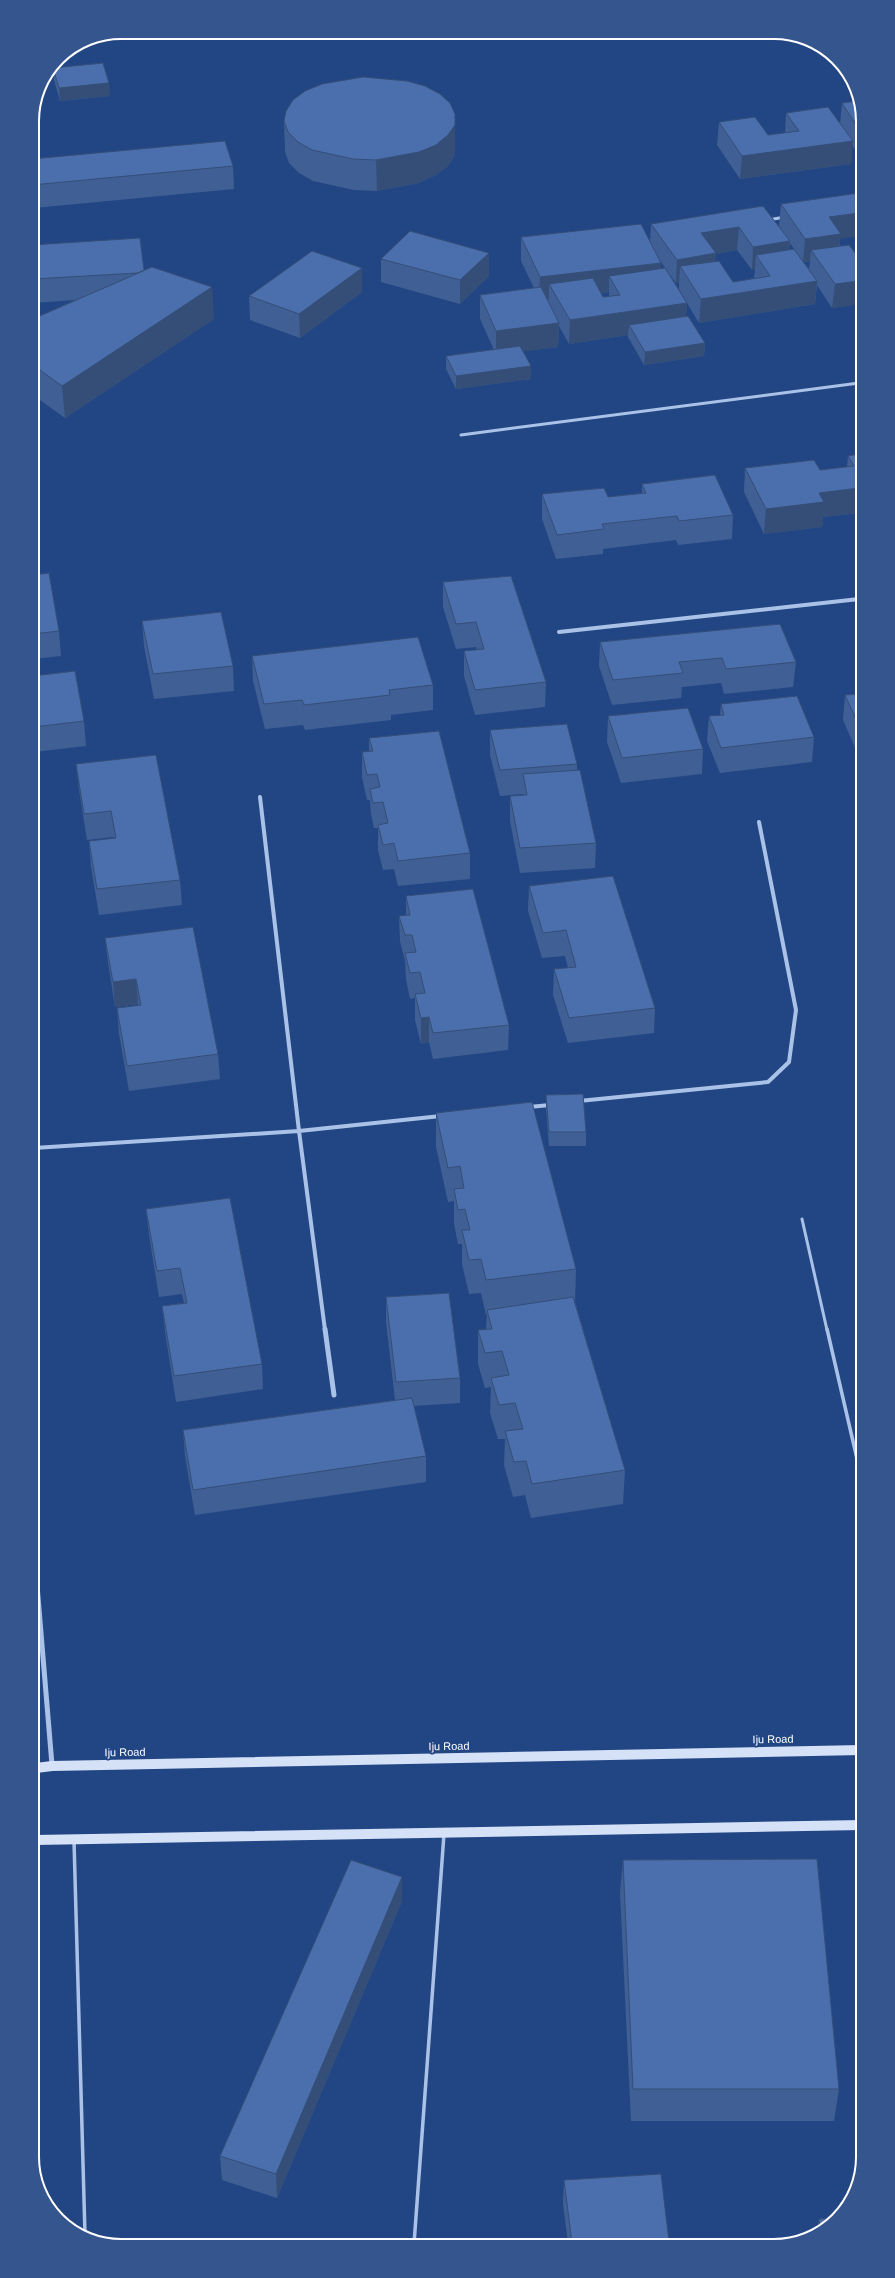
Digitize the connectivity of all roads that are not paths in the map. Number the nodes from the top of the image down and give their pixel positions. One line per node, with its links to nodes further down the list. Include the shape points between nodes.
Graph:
1 (788, 217): 2 (street)
2 (764, 220)
3 (856, 383): 4 (street)
4 (461, 435)
5 (856, 599): 6 (street)
6 (559, 632)
7 (260, 796): 13 (street)
8 (759, 822): 9 (street, via 796,1010 789,1062 768,1082)
9 (577, 1102)
10 (553, 1104): 11 (street)
11 (522, 1108)
12 (450, 1115): 13 (street)
13 (299, 1131): 14 (street); 16 (street)
14 (39, 1148)
15 (802, 1219): 17 (lane)
16 (334, 1395)
17 (856, 1450)
18 (39, 1609): 20 (street)
19 (856, 1750): 20 (main road, Iju Road)
20 (52, 1766): 21 (main road, Iju Road)
21 (39, 1768)
22 (856, 1825): 23 (main road)
23 (444, 1832): 25 (main road); 27 (lane)
24 (39, 1840): 25 (main road)
25 (74, 1840): 26 (lane)
26 (85, 2231)
27 (414, 2239)

